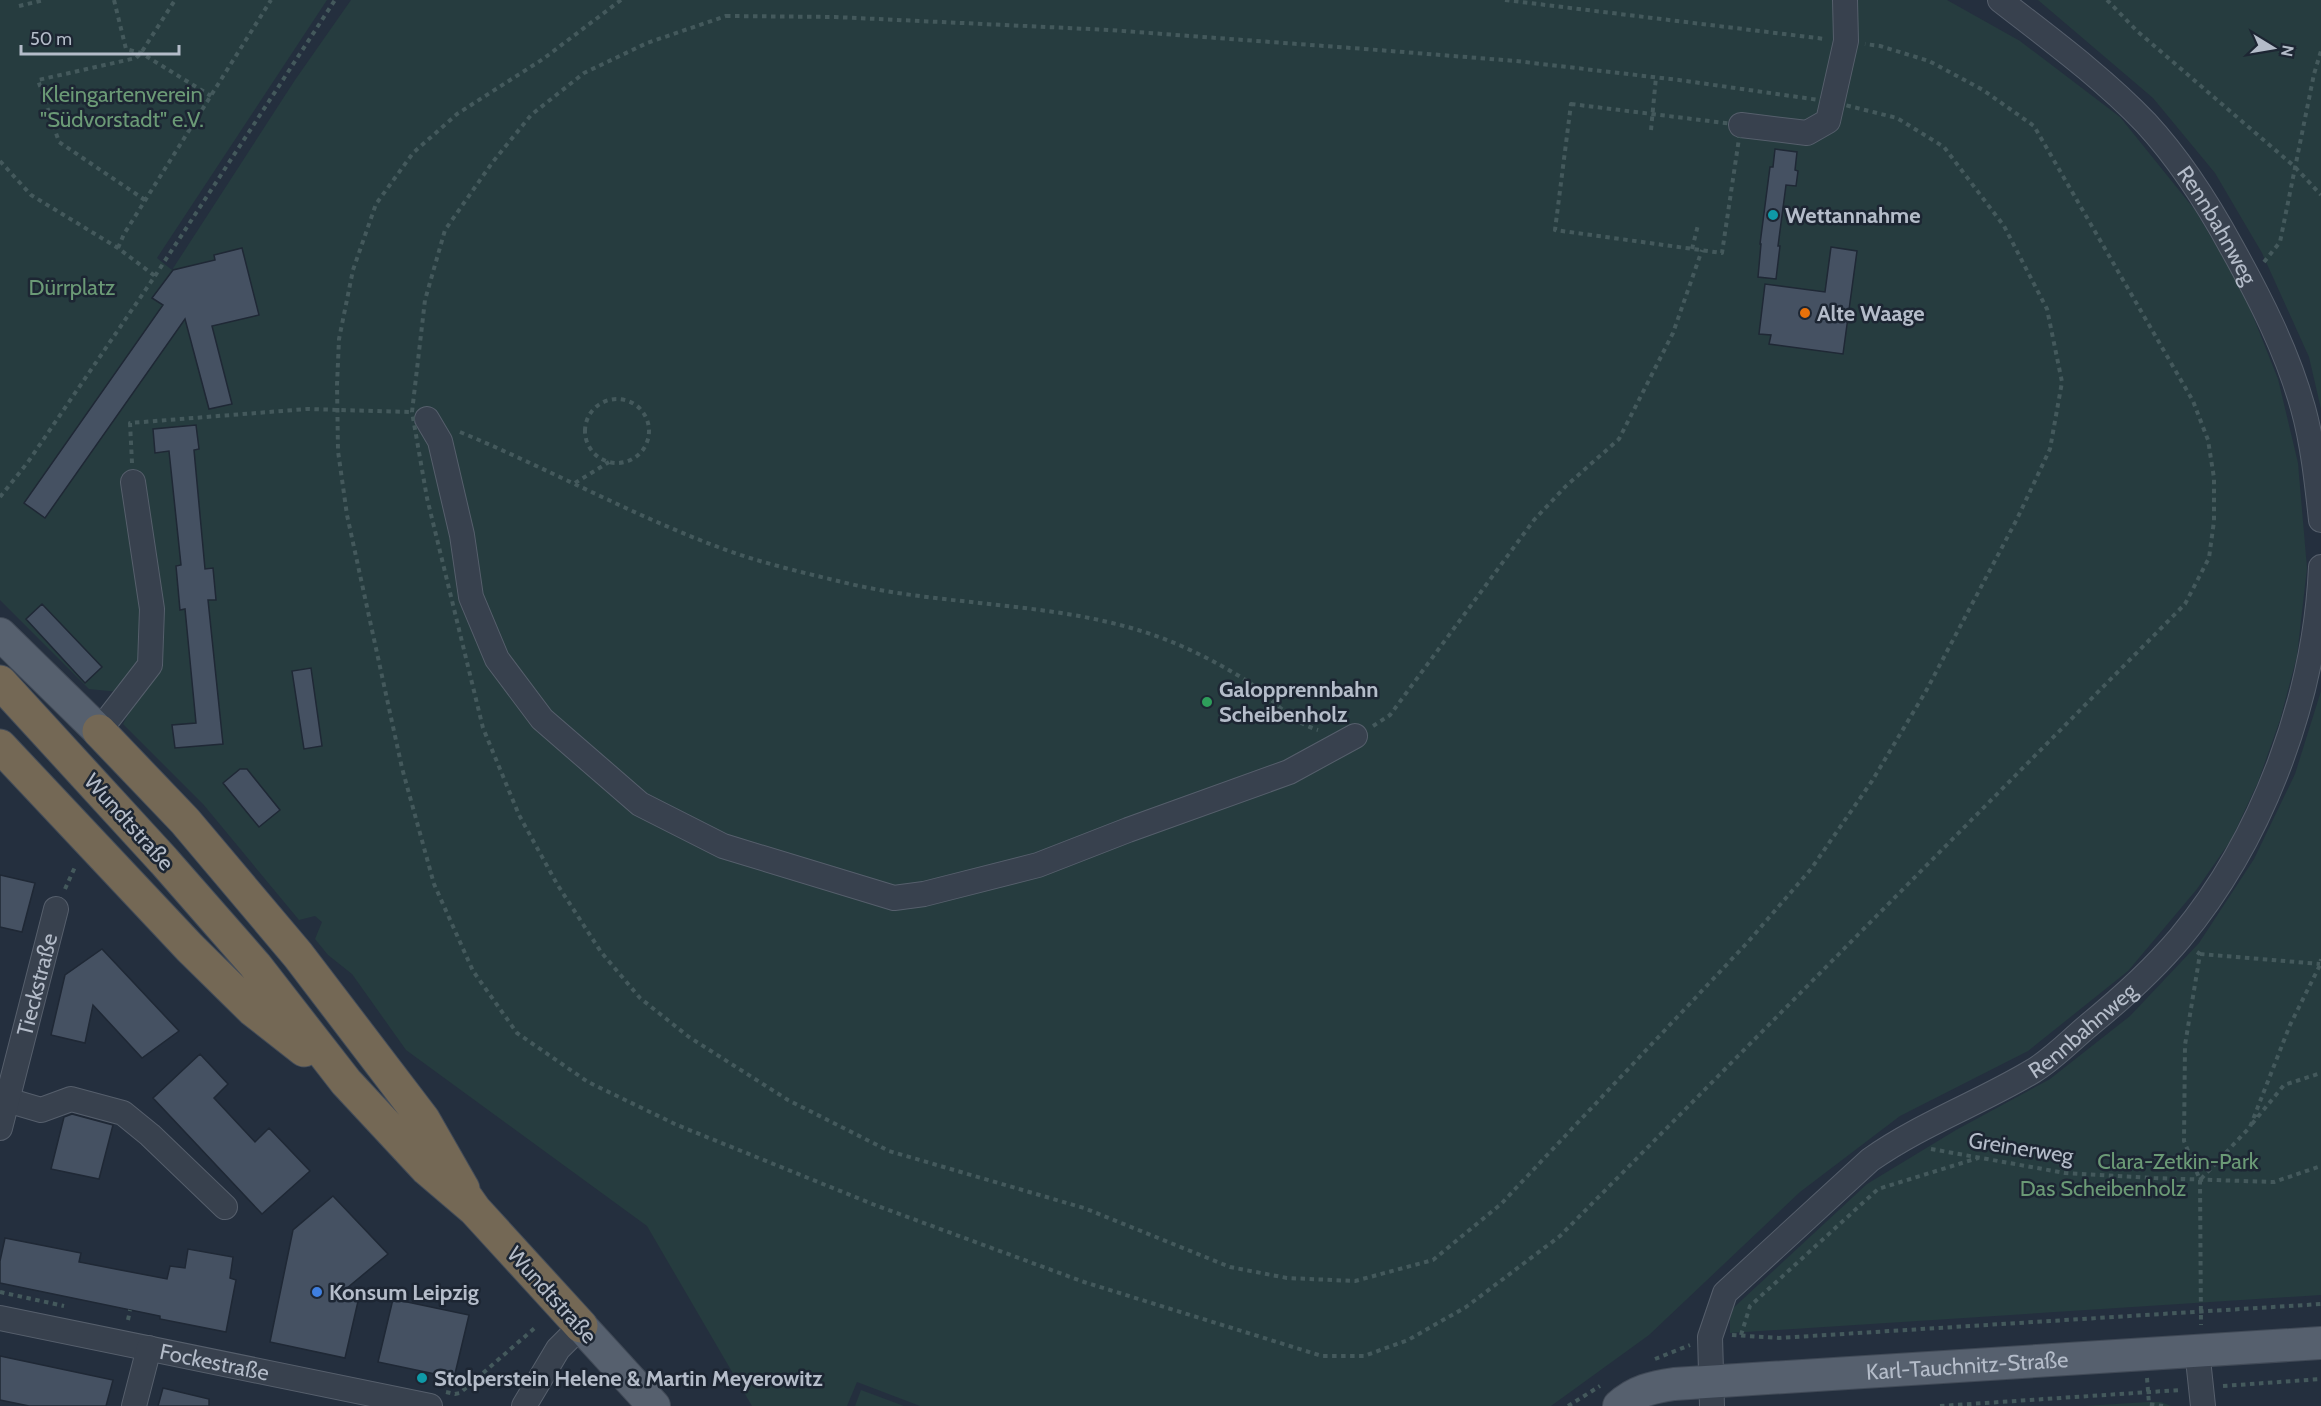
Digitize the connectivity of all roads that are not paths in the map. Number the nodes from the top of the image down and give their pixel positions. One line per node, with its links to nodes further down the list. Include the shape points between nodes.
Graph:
1 (1845, 0): 3 (street, via 1846,41 1828,121 1807,133)
2 (2000, 0): 4 (street, Rennbahnweg, via 2111,90 2186,171 2250,278)
3 (1740, 125)
4 (2312, 404): 7 (street, Rennbahnweg)
5 (419, 416): 12 (street, via 440,441 462,535 471,597 497,659 542,719 640,804 723,846 894,898 924,894 1038,865 1289,772)
6 (133, 482): 11 (street, via 152,609 150,665)
7 (2321, 520)
8 (2321, 567): 27 (street, Rennbahnweg, via 2319,606 2306,678 2287,742 2248,838 2181,937 2127,994 2034,1070 1894,1142 1870,1160 1725,1293 1710,1337)
9 (0, 634): 11 (main road)
10 (0, 682): 15 (highway, Wundtstraße)
11 (99, 731): 20 (highway, via 185,821 298,955 423,1119)
12 (1355, 736)
13 (0, 746): 16 (highway, via 244,1002)
14 (56, 909): 17 (street, Tieckstraße)
15 (255, 965): 16 (highway, Wundtstraße); 20 (highway, Wundtstraße, via 402,1116)
16 (346, 1082): 20 (highway, Wundtstraße, via 427,1169)
17 (7, 1100): 18 (street, Tieckstraße); 19 (street, via 41,1110 71,1099 123,1113)
18 (0, 1128)
19 (225, 1207)
20 (475, 1210): 22 (highway, Wundtstraße)
21 (0, 1318): 24 (street, Fockestraße)
22 (581, 1326): 31 (street, via 558,1349); 32 (main road, Wundtstraße)
23 (2321, 1343): 25 (main road, Karl-Tauchnitz-Straße)
24 (149, 1348): 29 (street); 30 (street, Fockestraße)
25 (2200, 1350): 27 (main road, Karl-Tauchnitz-Straße); 28 (street)
26 (1613, 1394): 27 (main road, Karl-Tauchnitz-Straße, via 1629,1397 1674,1384)
27 (1711, 1394)
28 (2202, 1397)
29 (134, 1406)
30 (430, 1406)
31 (524, 1406)
32 (654, 1406)

